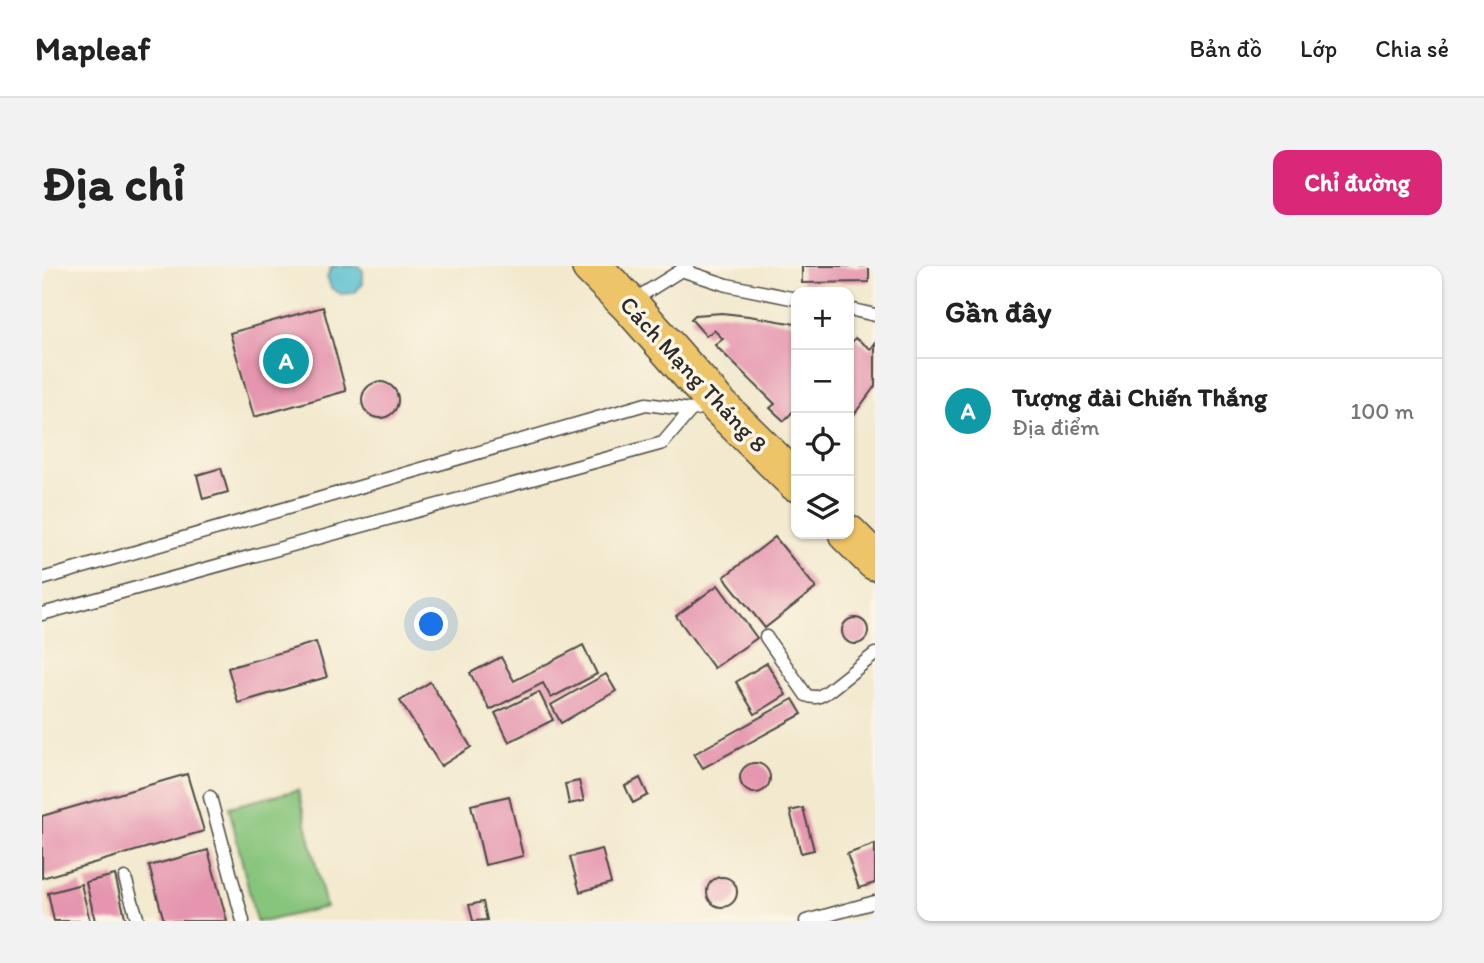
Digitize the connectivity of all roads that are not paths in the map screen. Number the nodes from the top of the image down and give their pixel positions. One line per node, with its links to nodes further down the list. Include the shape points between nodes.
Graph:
1 (591, 266): 4 (highway, Cách Mạng Tháng 8)
2 (685, 268): 3 (lane, via 727,285); 4 (lane)
3 (791, 298)
4 (629, 303): 7 (highway, Cách Mạng Tháng 8)
5 (854, 310): 6 (lane)
6 (875, 315)
7 (704, 408): 8 (highway, Cách Mạng Tháng 8); 11 (lane, via 646,404); 12 (lane, via 663,443)
8 (791, 478)
9 (853, 539): 10 (highway)
10 (875, 561)
11 (42, 578)
12 (42, 614)
13 (766, 636): 14 (lane, via 812,698 827,692)
14 (875, 654)
15 (209, 797): 20 (lane)
16 (125, 878): 19 (lane)
17 (875, 902): 18 (lane)
18 (819, 919): 21 (lane)
19 (138, 921)
20 (243, 921)
21 (806, 921)

